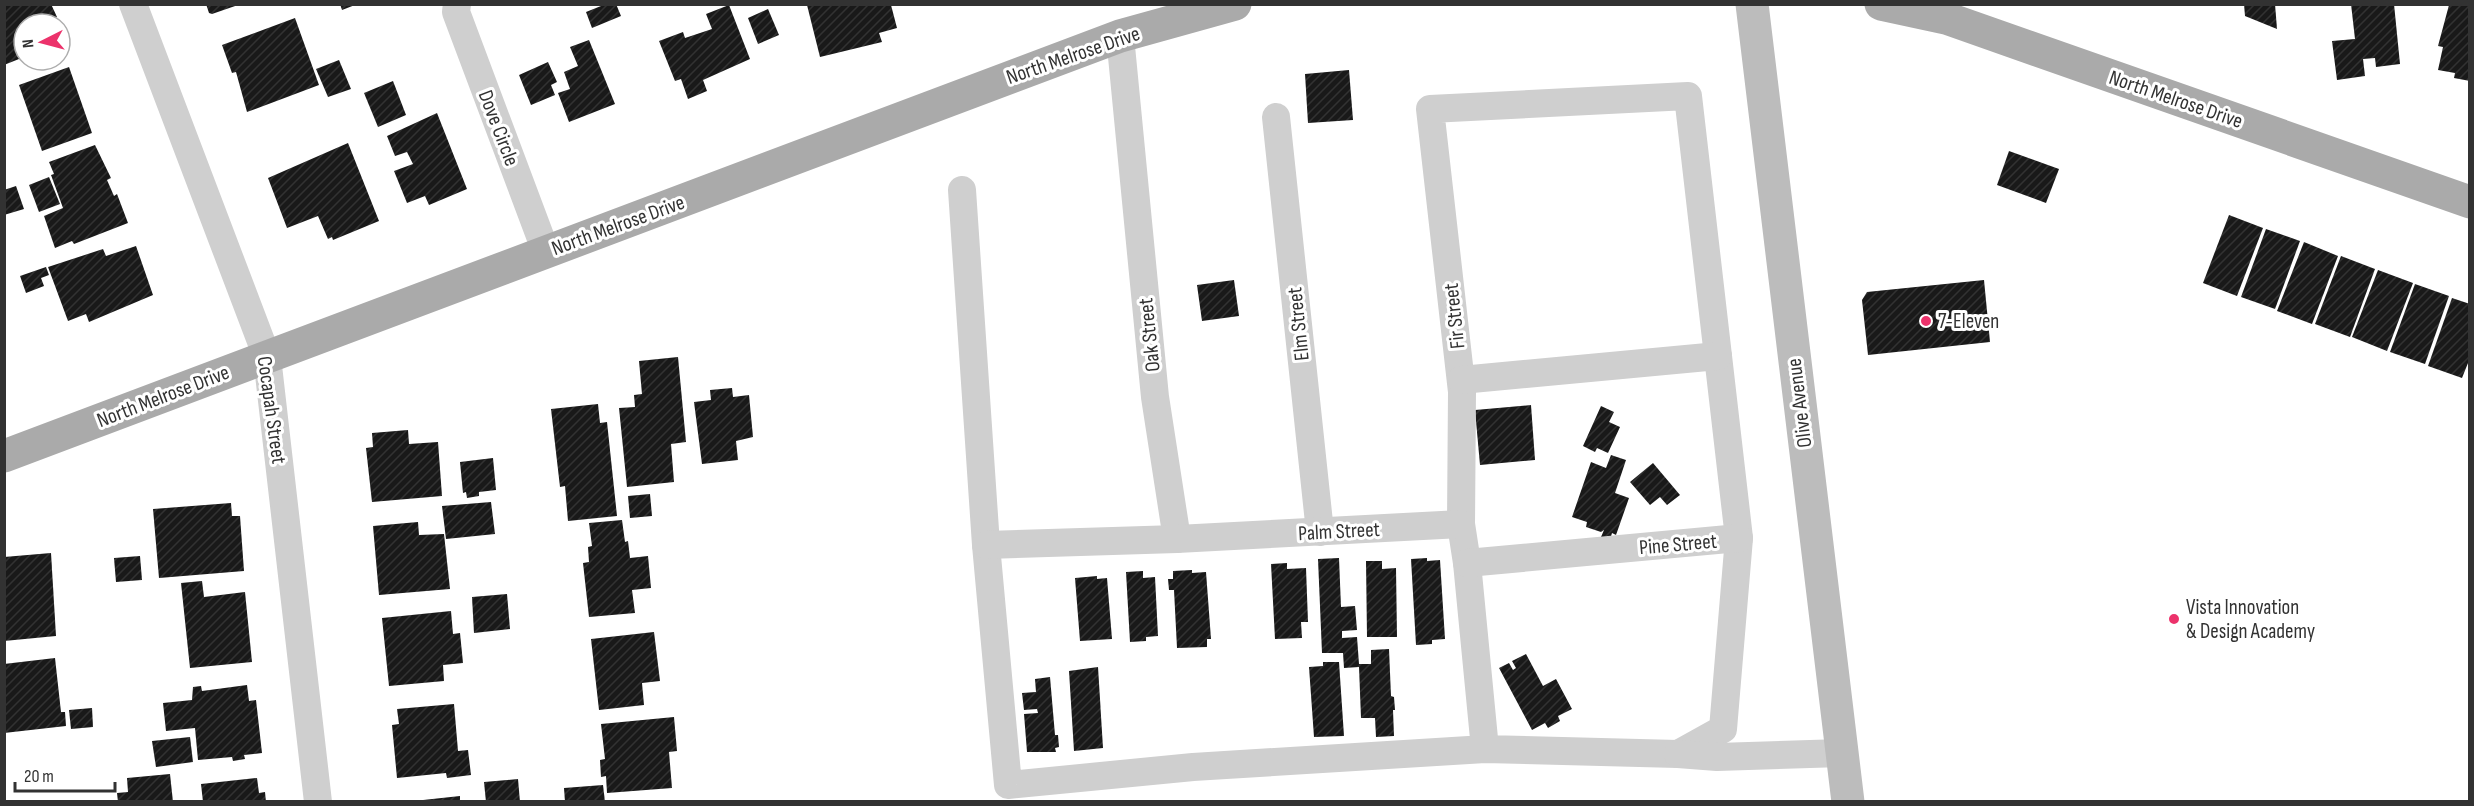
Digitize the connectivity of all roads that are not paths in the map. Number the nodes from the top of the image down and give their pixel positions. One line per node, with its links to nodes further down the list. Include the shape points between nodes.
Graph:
1 (133, 4): 13 (street, Cocapah Street)
2 (458, 4): 11 (street, Dove Circle, via 456,12)
3 (1235, 4): 6 (main road, North Melrose Drive)
4 (1752, 4): 23 (main road, Olive Avenue)
5 (1881, 4): 10 (main road, North Melrose Drive, via 1946,18)
6 (1120, 36): 11 (main road, North Melrose Drive); 19 (street, Oak Street, via 1155,398)
7 (1688, 96): 12 (street, Pine Street); 14 (street, Fir Street, via 1430,109)
8 (1276, 117): 17 (street, Elm Street)
9 (962, 190): 20 (street)
10 (2469, 202)
11 (546, 252): 13 (main road, North Melrose Drive)
12 (1718, 356): 14 (street); 18 (street, Pine Street)
13 (267, 357): 15 (main road, North Melrose Drive); 25 (street, Cocapah Street)
14 (1461, 380): 16 (street, Fir Street)
15 (4, 456)
16 (1461, 524): 17 (street, Palm Street); 21 (street)
17 (1320, 532): 19 (street, Palm Street)
18 (1739, 538): 21 (street, Pine Street); 24 (street, via 1723,729)
19 (1177, 540): 20 (street, Palm Street)
20 (986, 545): 22 (street, via 1008,785 1192,767)
21 (1467, 563): 22 (street)
22 (1485, 749): 24 (street)
23 (1842, 753): 24 (street, via 1717,757); 26 (main road, Olive Avenue)
24 (1678, 754)
25 (318, 801)
26 (1848, 801)

